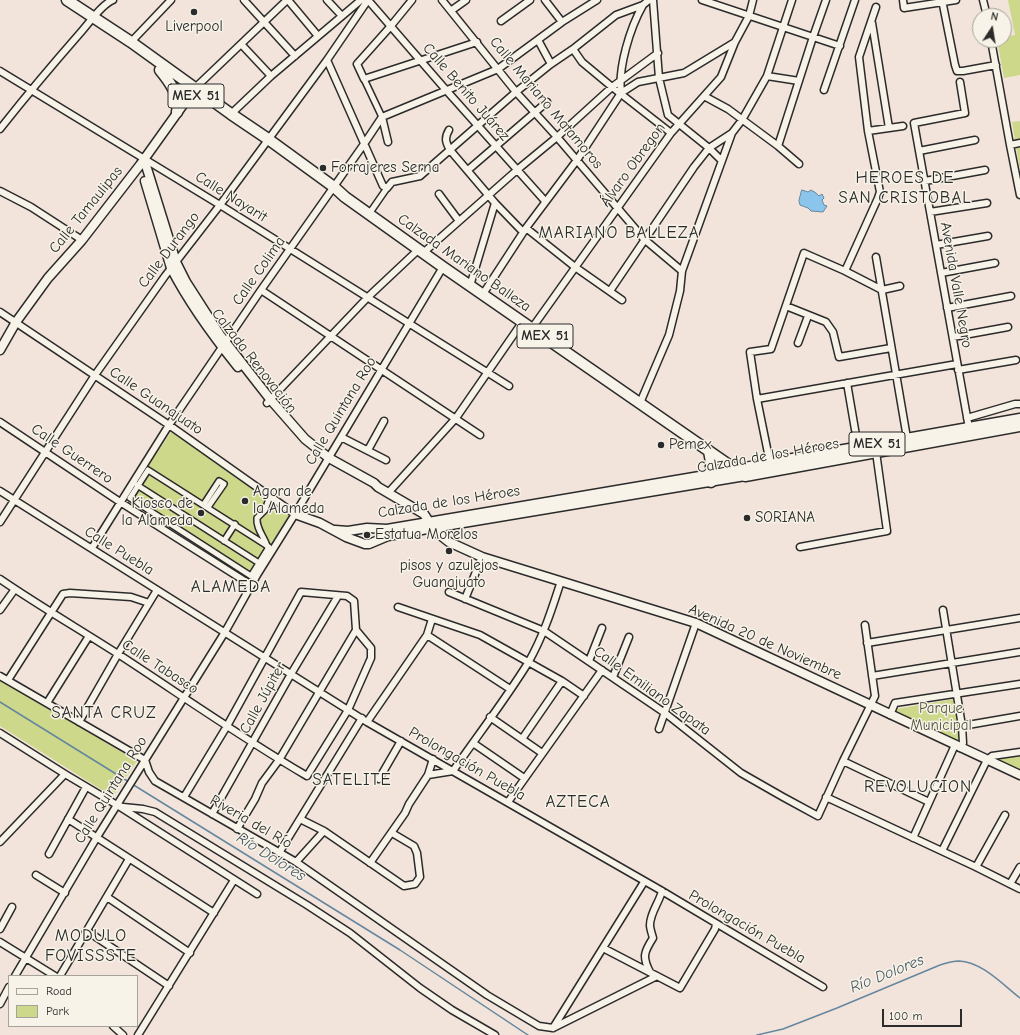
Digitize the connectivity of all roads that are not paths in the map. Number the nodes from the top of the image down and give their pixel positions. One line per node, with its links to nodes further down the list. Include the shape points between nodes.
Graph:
1 (67, 0): 31 (main road, MEX 51)
2 (113, 0): 31 (street)
3 (171, 0): 42 (street)
4 (244, 0): 34 (street)
5 (288, 0): 34 (street); 39 (street)
6 (327, 0): 29 (street)
7 (361, 0): 29 (street)
8 (368, 0): 36 (street, Calle Benito Juárez); 51 (street, Calle Durango)
9 (412, 0): 36 (street)
10 (442, 0): 28 (street, Calle Mariano Matamoros)
11 (466, 0): 28 (street)
12 (530, 0): 32 (street)
13 (545, 0): 35 (street)
14 (597, 0): 25 (street)
15 (649, 0): 26 (street)
16 (653, 0): 49 (street)
17 (702, 0): 30 (street)
18 (753, 0): 30 (street, Álvaro Obregon)
19 (792, 0): 37 (street)
20 (826, 0): 40 (street)
21 (855, 0): 46 (street)
22 (903, 0): 24 (street, via 904,8)
23 (956, 0): 24 (street)
24 (942, 1): 54 (street, via 957,71)
25 (588, 2): 35 (street)
26 (643, 5): 48 (street, via 616,15); 63 (street, via 635,19 626,47)
27 (876, 7): 33 (street)
28 (452, 10): 43 (street, Calle Mariano Matamoros)
29 (342, 16): 39 (street)
30 (749, 16): 37 (street); 44 (street, Álvaro Obregon)
31 (92, 19): 38 (main road, MEX 51); 42 (main road, MEX 51); 66 (street)
32 (501, 21)
33 (871, 21): 82 (street); 85 (street, via 859,57)
34 (264, 22): 45 (street); 50 (street)
35 (562, 22): 41 (street)
36 (390, 27): 52 (street, Calle Benito Juárez); 61 (street, via 357,64)
37 (783, 27): 40 (street); 59 (street)
38 (102, 28): 42 (main road, via 126,42); 56 (main road, MEX 51)
39 (318, 36): 50 (street)
40 (813, 37): 46 (street); 62 (street)
41 (538, 40): 53 (street); 55 (street)
42 (131, 42): 69 (main road, MEX 51)
43 (476, 42): 52 (street); 55 (street, Calle Mariano Matamoros)
44 (735, 42): 60 (street, via 684,73); 72 (street, Álvaro Obregon, via 721,77)
45 (241, 44): 58 (street); 69 (street)
46 (840, 46): 68 (street)
47 (993, 48): 54 (street)
48 (573, 49): 53 (street); 65 (street, via 582,62)
49 (658, 53): 60 (street); 63 (street)
50 (295, 56): 58 (street)
51 (327, 60): 90 (street, Calle Durango); 93 (street)
52 (421, 61): 61 (street); 67 (street, Calle Benito Juárez)
53 (550, 64): 70 (street)
54 (996, 65): 94 (street)
55 (498, 69): 67 (street); 70 (street, Calle Mariano Matamoros)
56 (160, 70): 69 (main road, MEX 51); 74 (main road, via 175,93)
57 (0, 71): 66 (street, Calle Nayarit)
58 (272, 76): 76 (street)
59 (767, 76): 62 (street); 78 (street)
60 (659, 78): 71 (street, via 638,82); 79 (street, via 668,115)
61 (364, 79): 77 (street)
62 (799, 81): 96 (street)
63 (620, 82): 65 (street); 71 (street)
64 (960, 82): 99 (street, Avenida Valle Negro, via 965,113 914,123)
65 (612, 87): 71 (street); 88 (street)
66 (31, 89): 83 (street); 102 (street, Calle Nayarit)
67 (446, 90): 77 (street); 80 (street, Calle Benito Juárez)
68 (824, 90)
69 (193, 91): 74 (street, Calle Tamaulipas); 76 (main road, MEX 51); 90 (main road, MEX 51)
70 (516, 92): 75 (street, Calle Mariano Matamoros); 80 (street)
71 (621, 93): 86 (street); 100 (street)
72 (704, 96): 78 (street); 79 (street, Álvaro Obregon)
73 (547, 102): 75 (street)
74 (177, 112): 102 (street, Calle Tamaulipas)
75 (534, 113): 88 (street, Calle Mariano Matamoros); 95 (street)
76 (231, 114): 90 (main road, MEX 51)
77 (382, 116): 91 (street); 93 (street, Calle Colima)
78 (742, 120): 87 (street); 96 (street)
79 (679, 124): 86 (street, Álvaro Obregon); 97 (street)
80 (478, 126): 95 (street, Calle Benito Juárez); 98 (street)
81 (903, 126): 82 (street)
82 (889, 128): 85 (street)
83 (0, 129)
84 (449, 130): 98 (street, via 446,142)
85 (868, 130): 135 (street, via 880,192)
86 (671, 133): 118 (street, Álvaro Obregon)
87 (732, 133): 97 (street); 101 (street)
88 (557, 137): 100 (street, Calle Mariano Matamoros); 105 (street)
89 (975, 140): 99 (street)
90 (267, 141): 109 (main road, Calzada Mariano Balleza / MEX 51); 117 (street, Calle Durango)
91 (388, 142)
92 (1020, 143): 94 (street)
93 (364, 144): 108 (street, via 383,186); 109 (street, Calle Colima)
94 (1010, 145): 112 (street)
95 (496, 146): 104 (street); 105 (street, Calle Benito Juárez)
96 (778, 146): 103 (street)
97 (709, 148): 101 (street); 125 (street)
98 (450, 150): 104 (street); 108 (street, via 420,176 392,182)
99 (919, 151): 107 (street, Avenida Valle Negro)
100 (576, 160): 114 (street); 118 (street, Calle Mariano Matamoros)
101 (721, 160): 134 (street)
102 (142, 162): 117 (street, Calle Nayarit); 124 (street, Calle Tamaulipas); 131 (street, Calzada Renovación)
103 (799, 164)
104 (468, 170): 113 (street)
105 (517, 170): 113 (street); 114 (street, Calle Benito Juárez)
106 (985, 170): 107 (street)
107 (925, 181): 119 (street, Avenida Valle Negro)
108 (388, 188): 120 (street)
109 (333, 189): 120 (main road, Calzada Mariano Balleza / MEX 51); 127 (street, Calle Colima)
110 (0, 191): 124 (street, via 31,207)
111 (439, 194): 121 (street)
112 (1020, 195)
113 (488, 196): 115 (street); 121 (street)
114 (545, 201): 122 (street)
115 (495, 203): 122 (street); 137 (street)
116 (987, 203): 119 (street)
117 (220, 205): 127 (street, Calle Nayarit); 131 (street, Calle Durango)
118 (618, 207): 125 (street, Calle Mariano Matamoros); 133 (street, Álvaro Obregon)
119 (930, 212): 126 (street, Avenida Valle Negro)
120 (369, 214): 128 (main road, Calzada Mariano Balleza / MEX 51)
121 (459, 221): 128 (street)
122 (525, 230): 133 (street); 142 (street)
123 (988, 236): 126 (street)
124 (82, 240): 151 (street, Calle Tamaulipas, via 48,278)
125 (644, 240): 134 (street, Calle Mariano Matamoros); 141 (street)
126 (936, 245): 136 (street, Avenida Valle Negro)
127 (290, 249): 139 (street, Calle Colima); 144 (street, Calle Nayarit)
128 (420, 251): 132 (main road, Calzada Mariano Balleza / MEX 51); 144 (street)
129 (876, 257): 140 (street)
130 (995, 264): 136 (street)
131 (174, 265): 158 (street, Calzada Renovación, via 185,292); 166 (street, Calle Durango)
132 (443, 267): 137 (main road, Calzada Mariano Balleza / MEX 51); 152 (street, Calle Quintana Roo)
133 (575, 267): 141 (street); 154 (street, Álvaro Obregon)
134 (682, 271): 171 (street, via 680,291 669,335)
135 (845, 271): 140 (street); 146 (street, via 804,253)
136 (941, 273): 147 (street, Avenida Valle Negro)
137 (470, 286): 142 (main road, Calzada Mariano Balleza / MEX 51)
138 (900, 286): 140 (street)
139 (261, 290): 155 (street); 158 (street, Calle Colima)
140 (882, 290): 159 (street)
141 (610, 291): 145 (street)
142 (483, 294): 150 (main road, Calzada Mariano Balleza / MEX 51)
143 (1011, 296): 147 (street)
144 (368, 298): 152 (street, Calle Nayarit); 155 (street)
145 (622, 300)
146 (786, 306): 149 (street); 169 (street, via 771,349 750,352)
147 (947, 308): 156 (street, Avenida Valle Negro)
148 (0, 312): 151 (street, Calle Guanajuato)
149 (808, 316): 157 (street); 159 (street, via 826,322 830,327 839,357)
150 (523, 321): 154 (main road, Calzada Mariano Balleza / MEX 51); 164 (street)
151 (16, 322): 160 (street, Calle Tamaulipas); 166 (street, Calle Guanajuato)
152 (409, 323): 163 (street, Calle Quintana Roo); 164 (street, Calle Nayarit)
153 (1008, 327): 156 (street)
154 (532, 328): 171 (main road, Calzada Mariano Balleza / MEX 51)
155 (331, 336): 163 (street); 170 (street)
156 (953, 337): 162 (street, Avenida Valle Negro)
157 (798, 343)
158 (223, 344): 170 (street, Calzada Renovación); 180 (street, Calle Colima)
159 (891, 348): 165 (street)
160 (0, 350)
161 (1016, 360): 162 (street)
162 (958, 367): 165 (street); 179 (street, Avenida Valle Negro)
163 (381, 369): 174 (street); 183 (street, Calle Quintana Roo)
164 (487, 372): 168 (street, Calle Nayarit); 174 (street)
165 (896, 374): 167 (street); 184 (street)
166 (95, 375): 180 (street, Calle Guanajuato); 188 (street, Calle Durango)
167 (847, 383): 169 (street); 185 (street)
168 (509, 386)
169 (756, 399): 192 (street)
170 (269, 401): 190 (street, Calzada Renovación, via 302,443)
171 (640, 403): 187 (main road, Calzada Mariano Balleza / MEX 51)
172 (1020, 404): 179 (street)
173 (1020, 415): 176 (street)
174 (456, 418): 182 (street); 198 (street)
175 (1020, 418): 176 (main road, Calzada de los Héroes / MEX 51)
176 (1010, 420): 179 (main road, Calzada de los Héroes / MEX 51)
177 (384, 421): 186 (street)
178 (0, 422): 188 (street, Calle Guerrero)
179 (968, 423): 184 (main road, Calzada de los Héroes / MEX 51)
180 (169, 425): 196 (street, Calle Colima); 199 (street, Calle Guanajuato)
181 (1020, 426): 189 (main road, Calzada de los Héroes / MEX 51)
182 (480, 435)
183 (341, 437): 186 (street); 190 (street, Calle Quintana Roo)
184 (906, 438): 185 (main road, Calzada de los Héroes / MEX 51)
185 (858, 447): 192 (main road, Calzada de los Héroes / MEX 51)
186 (368, 450): 191 (street)
187 (709, 451): 193 (main road, Calzada Mariano Balleza / MEX 51); 195 (main road)
188 (44, 452): 200 (street, Calle Durango); 201 (street, Calle Guerrero)
189 (876, 452): 194 (main road, Calzada de los Héroes / MEX 51); 215 (street, via 887,531)
190 (327, 460): 198 (street, Calzada Renovación, via 372,488); 202 (street, Calle Quintana Roo)
191 (386, 460)
192 (770, 463): 193 (main road, Calzada de los Héroes / MEX 51)
193 (735, 470): 194 (main road, Calzada Mariano Balleza / MEX 51); 195 (street, Calzada de los Héroes)
194 (744, 476): 195 (street, Calzada de los Héroes)
195 (711, 478): 205 (street, Calzada de los Héroes)
196 (136, 484): 201 (street, Calle Colima); 204 (street, via 148,470); 211 (street); 218 (street, via 130,498 251,576)
197 (0, 492): 200 (street, Calle Puebla)
198 (388, 493): 205 (street, Calzada Renovación, via 424,514)
199 (270, 496): 202 (street, Calle Guanajuato); 209 (street, via 265,510 256,518)
200 (13, 500): 203 (street, Calle Durango); 216 (street, Calle Puebla)
201 (120, 502): 216 (street, Calle Colima); 221 (street, Calle Guerrero)
202 (295, 514): 208 (street); 221 (street, Calle Quintana Roo)
203 (0, 522)
204 (235, 524): 210 (street); 211 (street)
205 (431, 525): 207 (street, Calzada de los Héroes); 213 (street, Calzada de los Héroes, via 388,536); 217 (street, Avenida 20 de Noviembre, via 449,542)
206 (362, 529): 207 (street, Calzada de los Héroes); 208 (street, Calzada de los Héroes); 212 (street, via 358,532)
207 (371, 529): 213 (street, via 375,539)
208 (335, 530): 212 (street, Calzada de los Héroes)
209 (260, 532): 210 (street); 214 (street)
210 (248, 533): 214 (street)
211 (224, 541): 218 (street)
212 (360, 543): 213 (street, Calzada de los Héroes)
213 (372, 543)
214 (268, 546): 218 (street)
215 (800, 547)
216 (92, 548): 223 (street, Calle Puebla)
217 (482, 556): 220 (street, Avenida 20 de Noviembre); 226 (street)
218 (259, 563)
219 (0, 579): 222 (street, Calle Tabasco)
220 (561, 581): 234 (street, Avenida 20 de Noviembre); 239 (street)
221 (251, 586): 240 (street, Calle Quintana Roo)
222 (15, 589): 229 (street); 231 (street, Calle Tabasco)
223 (157, 590): 227 (street); 240 (street, Calle Puebla)
224 (448, 592): 226 (street, Calle Emiliano Zapata)
225 (338, 596): 237 (street, via 347,596 354,601); 247 (street, via 301,592); 252 (street, Calle Júpiter)
226 (464, 599): 239 (street, Calle Emiliano Zapata)
227 (149, 603): 231 (street, via 131,597 70,593 63,594); 246 (street)
228 (398, 607): 233 (street)
229 (0, 610)
230 (943, 610): 238 (street)
231 (50, 612): 242 (street, Calle Tabasco); 256 (street)
232 (1020, 618): 238 (street)
233 (432, 619): 241 (street); 249 (street, via 480,635)
234 (696, 623): 265 (street, Avenida 20 de Noviembre); 267 (street)
235 (865, 625): 244 (street)
236 (602, 628): 248 (street)
237 (356, 630): 260 (street); 266 (street, via 371,648 371,658)
238 (947, 630): 244 (street); 250 (street)
239 (544, 631): 248 (street, Calle Emiliano Zapata); 249 (street)
240 (225, 632): 247 (street, Prolongación Puebla); 263 (street, Calle Quintana Roo)
241 (427, 635): 259 (street); 271 (street)
242 (88, 636): 246 (street, Calle Tabasco); 264 (street)
243 (629, 637): 255 (street)
244 (867, 642): 254 (street)
245 (1020, 652): 250 (street)
246 (118, 654): 263 (street, Calle Tabasco); 272 (street)
247 (264, 657): 252 (street, Prolongación Puebla); 273 (street)
248 (589, 661): 251 (street, Calle Emiliano Zapata)
249 (528, 662): 257 (street); 259 (street)
250 (952, 663): 254 (street); 261 (street)
251 (602, 670): 255 (street, Calle Emiliano Zapata); 262 (street)
252 (291, 674): 260 (street, Prolongación Puebla); 279 (street, Calle Júpiter)
253 (0, 676): 256 (street)
254 (872, 676): 265 (street, via 875,696)
255 (613, 677): 267 (street, Calle Emiliano Zapata)
256 (8, 680): 264 (street)
257 (562, 681): 262 (street); 277 (street)
258 (1020, 684): 261 (street)
259 (510, 689): 270 (street)
260 (320, 692): 266 (street, Prolongación Puebla); 285 (street)
261 (957, 694): 268 (street, via 895,703); 274 (street)
262 (584, 696): 283 (street)
263 (183, 698): 273 (street, Calle Tabasco); 284 (street, Calle Quintana Roo)
264 (47, 703): 272 (street)
265 (871, 705): 268 (street, Avenida 20 de Noviembre); 288 (street)
266 (348, 710): 271 (street, Prolongación Puebla); 285 (street, Calle Tabasco, via 307,776)
267 (665, 713): 275 (street); 297 (street, Calle Emiliano Zapata, via 741,773 818,816)
268 (890, 715): 281 (street, Avenida 20 de Noviembre)
269 (1020, 716): 274 (street)
270 (490, 717): 277 (street); 280 (street)
271 (365, 720): 278 (street, Prolongación Puebla); 304 (street)
272 (79, 722): 284 (street)
273 (227, 726): 279 (street, Calle Tabasco); 296 (street)
274 (962, 726): 281 (street, via 963,743)
275 (659, 729)
276 (0, 733): 290 (street)
277 (522, 738): 283 (street)
278 (401, 741): 286 (street, Prolongación Puebla); 294 (street)
279 (253, 743): 285 (street, Calle Tabasco); 301 (street, Calle Júpiter)
280 (472, 743): 289 (street); 293 (street)
281 (958, 747): 287 (street, Avenida 20 de Noviembre); 299 (street)
282 (1020, 752): 287 (street, via 992,756)
283 (542, 753): 293 (street)
284 (145, 760): 296 (street, Riveria del Río, via 155,781); 300 (street, Calle Quintana Roo)
285 (279, 760): 305 (street, via 262,782)
286 (433, 760): 289 (street, Prolongación Puebla); 291 (street)
287 (987, 760): 292 (street, Avenida 20 de Noviembre); 311 (street)
288 (843, 762): 297 (street); 299 (street)
289 (453, 771): 291 (street); 298 (street, Prolongación Puebla)
290 (65, 774): 295 (street); 310 (street)
291 (428, 775): 307 (street)
292 (1020, 775)
293 (524, 778): 298 (street)
294 (379, 779)
295 (86, 787): 300 (street); 303 (street)
296 (184, 797): 301 (street, Riveria del Río)
297 (826, 797): 309 (street)
298 (508, 802): 321 (street, Prolongación Puebla)
299 (929, 802): 309 (street)
300 (117, 805): 308 (street, Calle Quintana Roo); 320 (street); 350 (street, via 155,812 344,929 445,1006)
301 (212, 814): 305 (street, Riveria del Río)
302 (1005, 815): 317 (street)
303 (68, 819): 308 (street); 313 (street)
304 (300, 819): 306 (street); 312 (street)
305 (238, 829): 312 (street, Riveria del Río)
306 (324, 832): 315 (street); 316 (street)
307 (392, 833): 316 (street); 316 (street, via 414,846 416,850 420,877 415,884 404,886)
308 (97, 837): 314 (street); 325 (street, Calle Quintana Roo)
309 (913, 838): 311 (street)
310 (0, 842)
311 (942, 851): 317 (street)
312 (279, 853): 315 (street, Riveria del Río)
313 (49, 854)
314 (129, 858): 327 (street); 329 (street)
315 (296, 862): 347 (street, Riveria del Río, via 487,995 539,1026)
316 (370, 863)
317 (976, 867): 322 (street)
318 (1020, 868): 322 (street)
319 (36, 875): 325 (street)
320 (234, 880): 326 (street); 329 (street)
321 (644, 882): 324 (street, Prolongación Puebla); 334 (street)
322 (1010, 884): 323 (street)
323 (1020, 889)
324 (662, 891): 330 (street, Prolongación Puebla); 337 (street, via 650,926 653,938 645,951 645,963)
325 (65, 893): 336 (street, Calle Quintana Roo)
326 (257, 894)
327 (107, 897): 332 (street); 335 (street)
328 (12, 907): 331 (street)
329 (214, 913): 335 (street)
330 (716, 924): 341 (street, via 680,988); 343 (street, Prolongación Puebla)
331 (0, 929)
332 (87, 931): 340 (street); 342 (street)
333 (0, 942): 336 (street)
334 (603, 948): 337 (street); 347 (street)
335 (190, 953): 342 (street)
336 (26, 958): 338 (street, Calle Quintana Roo); 339 (street)
337 (650, 972): 341 (street)
338 (16, 975)
339 (53, 975)
340 (61, 975)
341 (657, 976): 347 (street)
342 (169, 986): 349 (street)
343 (823, 987)
344 (8, 990): 345 (street)
345 (0, 1004)
346 (114, 1027): 348 (street)
347 (553, 1028)
348 (123, 1035)
349 (138, 1035)
350 (495, 1035)

